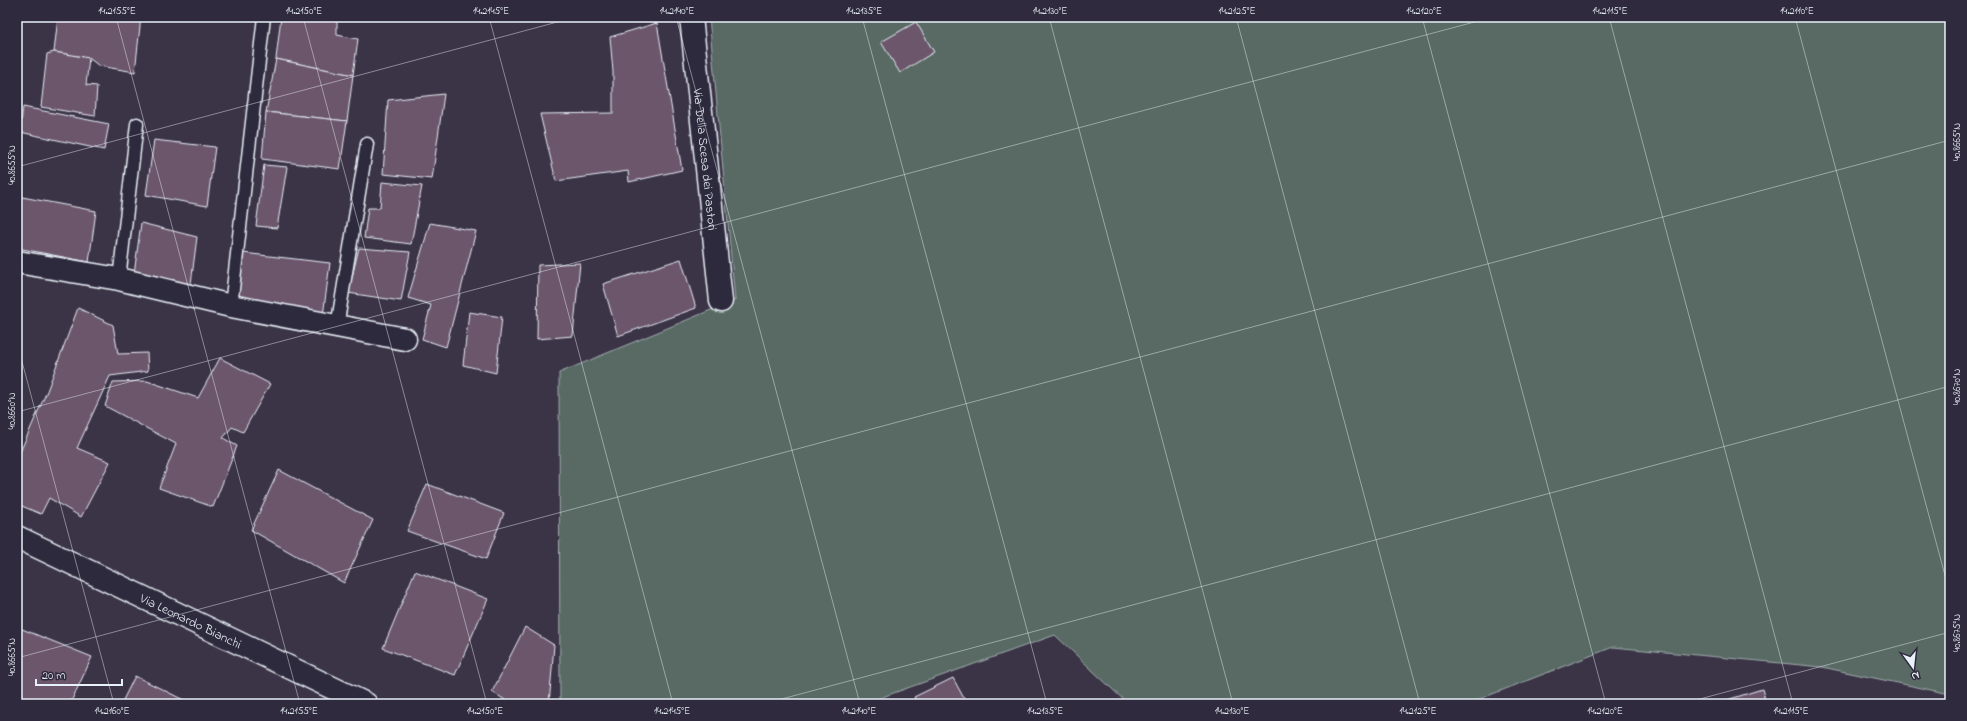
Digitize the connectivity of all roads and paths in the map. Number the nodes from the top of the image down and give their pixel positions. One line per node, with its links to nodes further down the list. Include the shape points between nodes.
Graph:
1 (264, 17): 8 (lane)
2 (691, 17): 7 (street, Via Della Scesa dei Pastori)
3 (137, 124): 6 (lane)
4 (366, 144): 9 (lane)
5 (17, 262): 6 (street)
6 (119, 279): 8 (street)
7 (722, 301)
8 (231, 306): 9 (street)
9 (337, 327): 10 (street)
10 (405, 339)
11 (17, 537): 12 (street, Via Leonardo Bianchi)
12 (366, 704)

